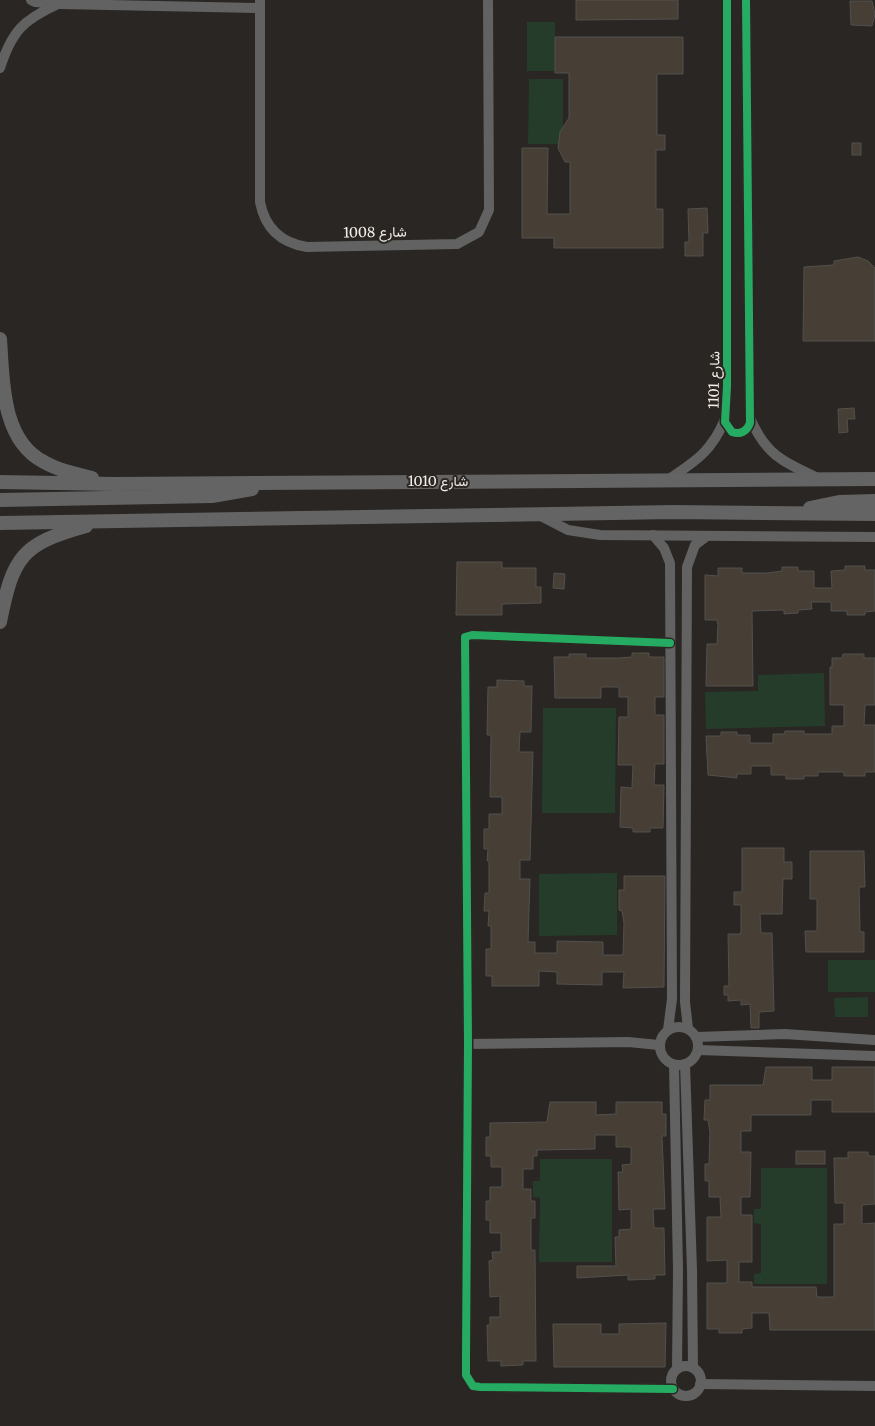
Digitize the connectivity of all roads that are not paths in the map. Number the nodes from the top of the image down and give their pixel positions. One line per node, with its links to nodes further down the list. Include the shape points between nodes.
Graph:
1 (31, 0): 5 (street)
2 (488, 0): 6 (street, شارع 1008, via 489,210 479,232 465,241 449,245 306,247 287,242 272,230 260,202)
3 (727, 0): 9 (street, شارع 1101)
4 (746, 0): 10 (street)
5 (59, 4): 6 (street); 7 (street, via 24,24 6,48)
6 (260, 4)
7 (0, 68)
8 (0, 339): 16 (street, via 8,412 25,446 42,462)
9 (726, 418): 10 (street, شارع 1101, via 729,429 736,433 746,430); 12 (street, شارع 1101, via 708,450)
10 (750, 418): 11 (street, via 768,450 782,462)
11 (818, 478): 12 (street, شارع 1010); 13 (street, شارع 1010)
12 (669, 479): 15 (street, شارع 1010)
13 (875, 479)
14 (0, 482): 16 (street, شارع 1010)
15 (287, 482): 16 (street, شارع 1010); 17 (street, via 212,496)
16 (114, 484)
17 (0, 500)
18 (875, 501): 19 (street, via 824,504)
19 (795, 513): 20 (street); 21 (street)
20 (875, 514)
21 (539, 515): 22 (street); 24 (street, via 568,530 584,534)
22 (108, 520): 23 (street); 29 (street, via 51,536 33,547 20,560 8,583)
23 (0, 523)
24 (653, 535): 25 (street); 27 (street, via 668,555)
25 (707, 536): 26 (street); 28 (street, via 691,552)
26 (873, 539)
27 (670, 571): 28 (street, via 679,567); 30 (street)
28 (687, 574): 31 (street, via 685,1011)
29 (0, 622)
30 (670, 643): 32 (street, via 672,998); 35 (street, via 464,637)
31 (688, 1028): 32 (street, via 681,1026); 33 (street)
32 (668, 1030): 36 (street)
33 (696, 1037): 34 (street, via 785,1034); 37 (street)
34 (874, 1038): 38 (street)
35 (468, 1044): 36 (street, via 628,1042); 45 (street, via 466,1374 473,1386)
36 (659, 1045): 40 (street, via 662,1055)
37 (698, 1050): 38 (street); 39 (street)
38 (875, 1054)
39 (685, 1064): 40 (street); 41 (street)
40 (674, 1065): 42 (street)
41 (693, 1368): 42 (street); 43 (street, via 699,1374)
42 (677, 1369): 45 (street, via 671,1379)
43 (700, 1384): 44 (street); 45 (street, via 695,1393 686,1396)
44 (875, 1386)
45 (673, 1389)

